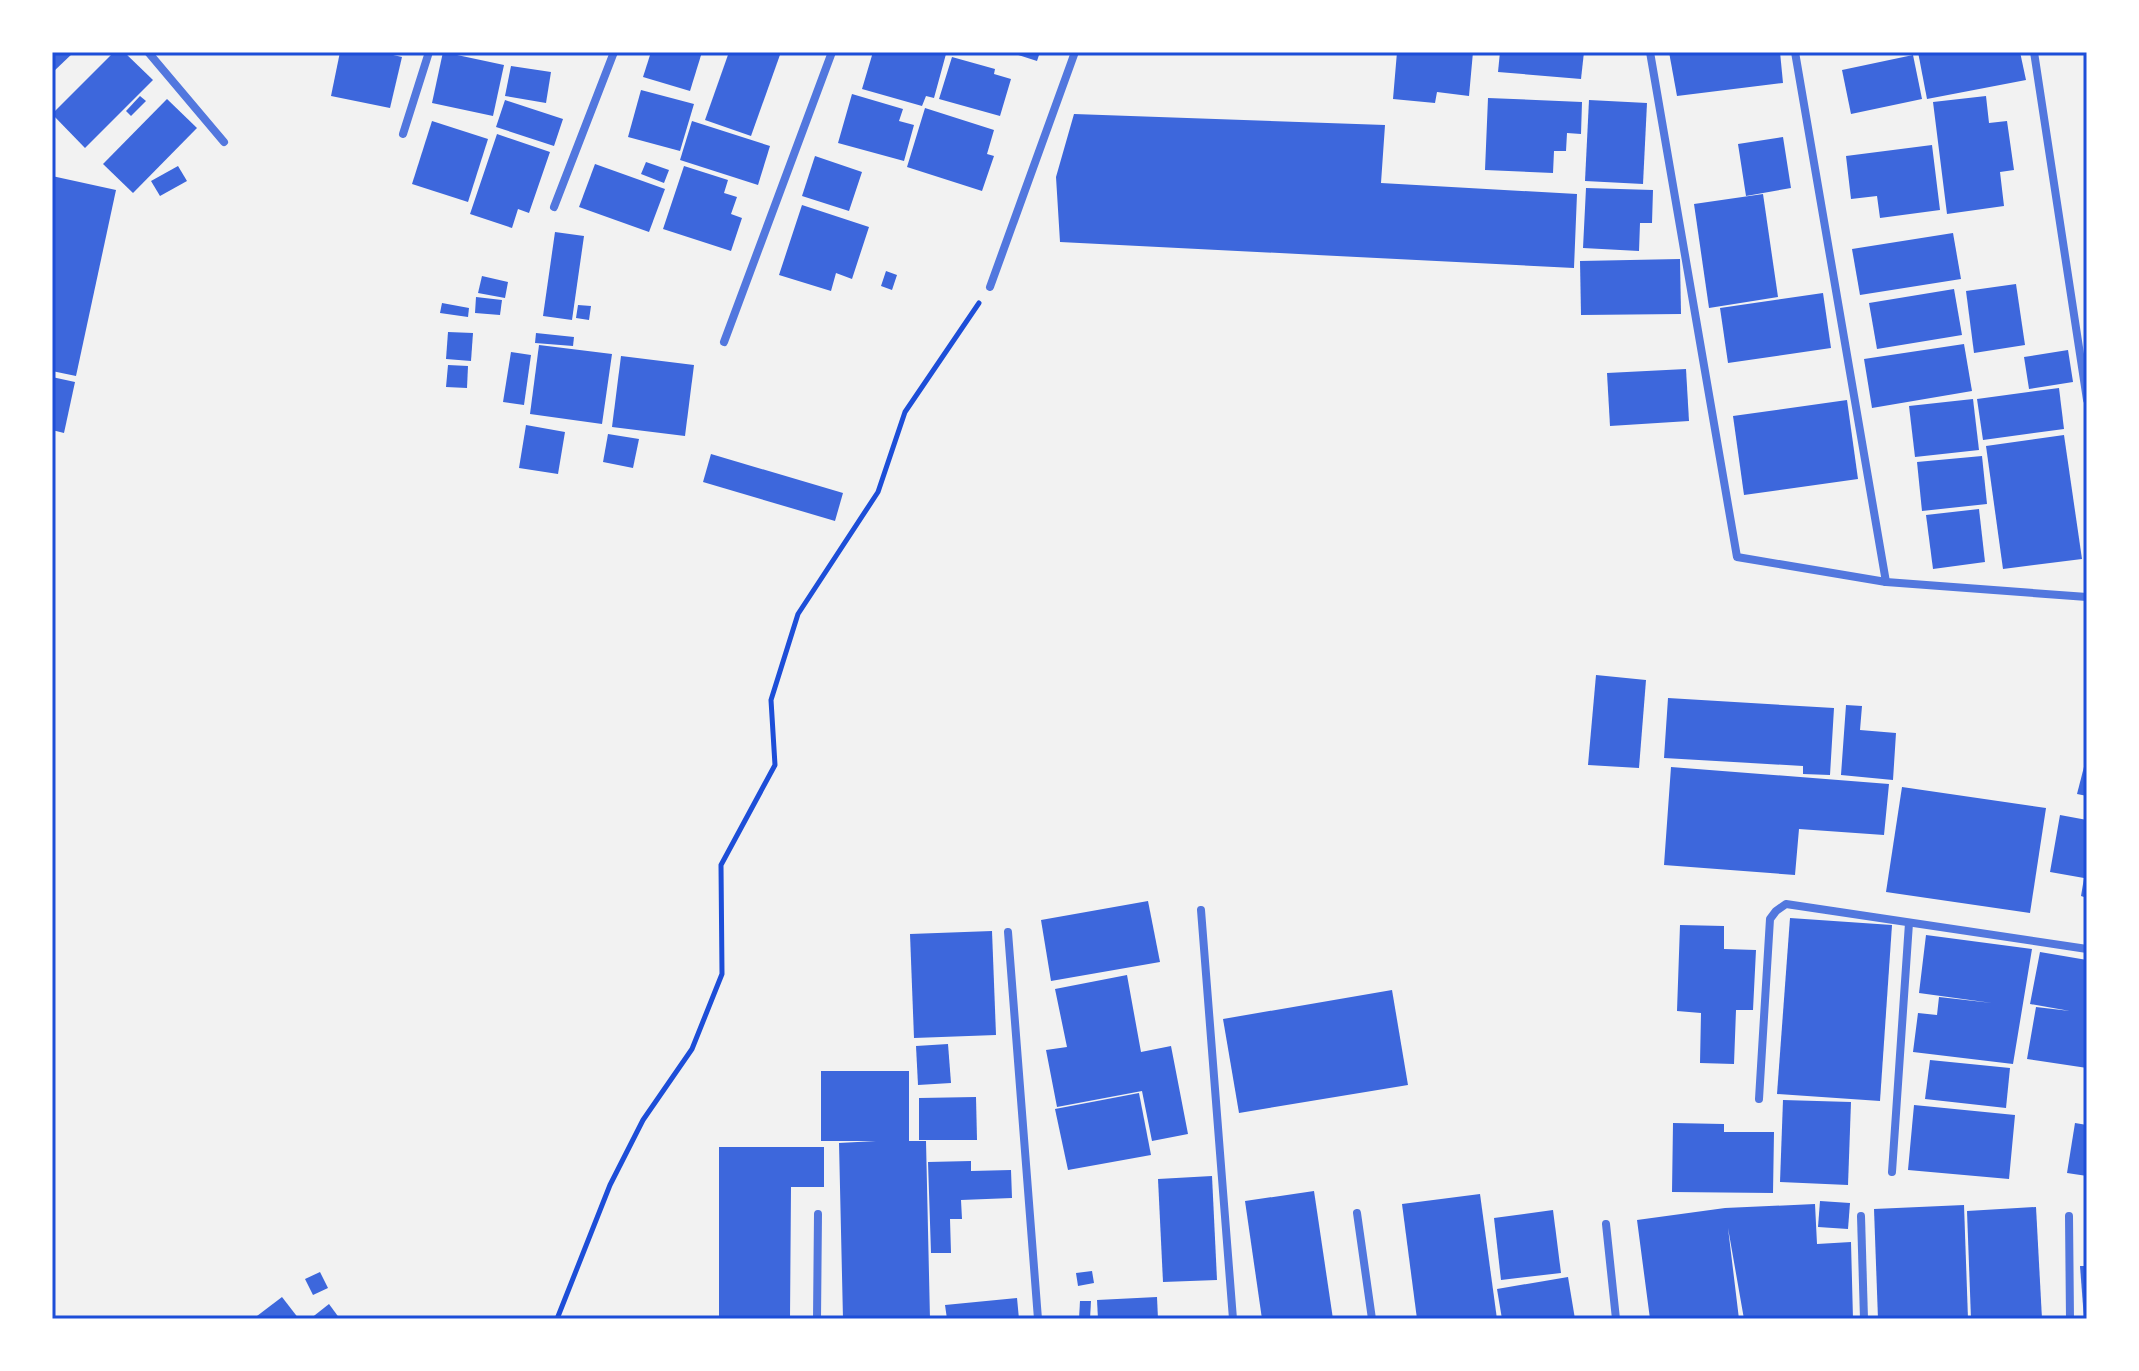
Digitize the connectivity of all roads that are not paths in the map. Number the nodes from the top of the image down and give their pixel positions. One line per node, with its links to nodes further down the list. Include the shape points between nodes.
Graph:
1 (148, 52): 10 (street)
2 (429, 52): 9 (street)
3 (614, 52): 11 (street)
4 (832, 52): 13 (street)
5 (1075, 52): 12 (street)
6 (1650, 52): 15 (street, via 1737,557)
7 (1795, 52): 15 (street)
8 (2034, 52): 14 (street)
9 (403, 134)
10 (224, 142)
11 (554, 207)
12 (990, 287)
13 (724, 342)
14 (2087, 400)
15 (1886, 582): 16 (street)
16 (2087, 597)
17 (1201, 910): 30 (street)
18 (1909, 923): 20 (street); 21 (street, via 1800,905 1786,904 1776,911 1770,919); 22 (street)
19 (1008, 932): 29 (street)
20 (2087, 949)
21 (1759, 1099)
22 (1892, 1172)
23 (1357, 1213): 31 (street)
24 (818, 1214): 28 (street)
25 (1861, 1216): 33 (street)
26 (2069, 1216): 34 (street)
27 (1606, 1224): 32 (street)
28 (817, 1319)
29 (1038, 1319)
30 (1233, 1319)
31 (1372, 1319)
32 (1616, 1319)
33 (1864, 1319)
34 (2070, 1319)

